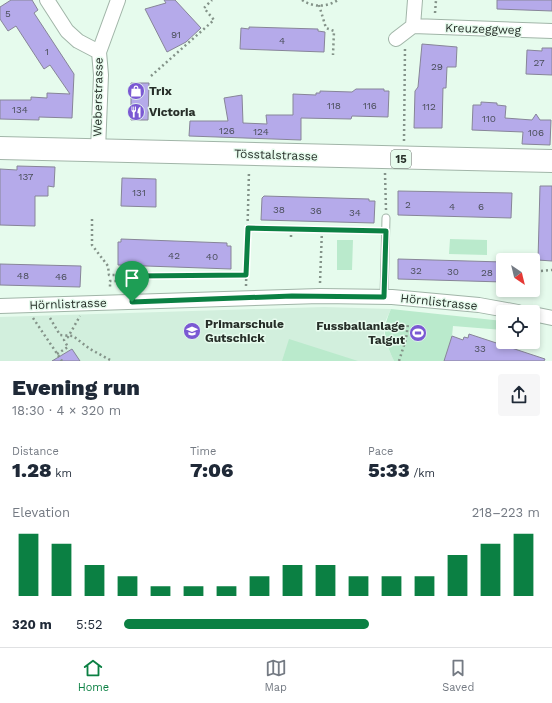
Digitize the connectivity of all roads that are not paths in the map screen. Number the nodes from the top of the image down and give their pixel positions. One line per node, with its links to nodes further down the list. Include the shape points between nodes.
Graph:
1 (48, 0): 5 (street, via 67,31 78,41)
2 (118, 0): 5 (street, Weberstrasse)
3 (415, 0): 4 (street, Kreuzeggweg, via 405,32)
4 (552, 31)
5 (99, 52): 7 (street, Weberstrasse, via 101,82)
6 (0, 148): 7 (main road, Tösstalstrasse / 15)
7 (98, 150): 8 (main road, Tösstalstrasse / 15)
8 (552, 161)
9 (386, 218): 10 (lane)
10 (384, 297): 11 (street, Hörnlistrasse, via 320,296); 12 (street, Hörnlistrasse)
11 (0, 306)
12 (496, 308)
13 (540, 315): 14 (street)
14 (552, 318)

